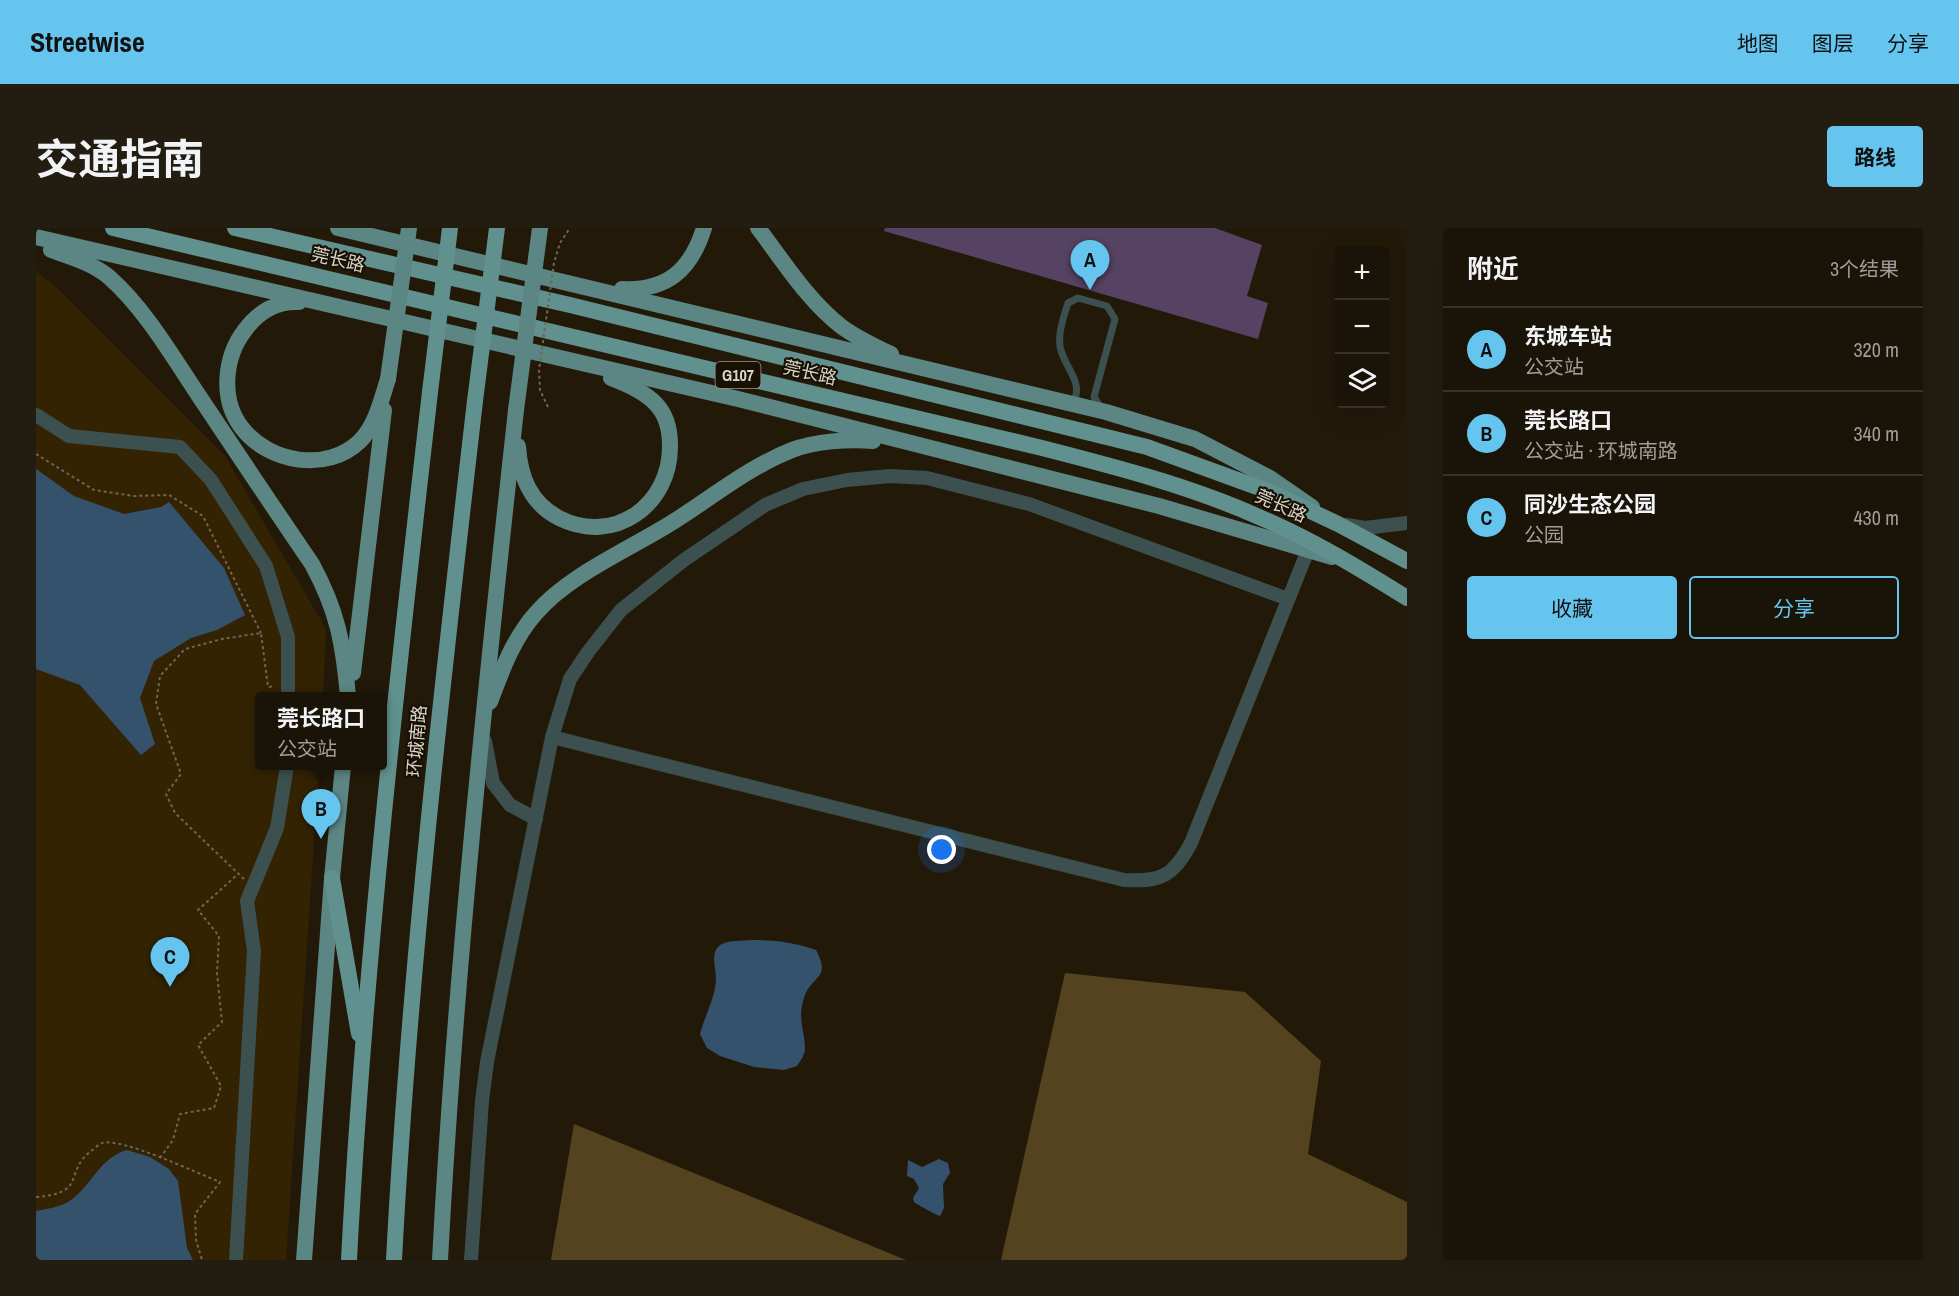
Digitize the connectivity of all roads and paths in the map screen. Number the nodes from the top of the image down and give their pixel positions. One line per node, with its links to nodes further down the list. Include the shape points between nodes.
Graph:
1 (113, 228): 29 (highway, 莞长路 / G107, via 1137,473 1258,516)
2 (235, 228): 26 (highway, 莞长路 / G107, via 570,305 1147,447 1268,491)
3 (339, 228): 13 (main road)
4 (409, 228): 17 (main road, bridge)
5 (450, 228): 44 (highway, 环城南路, bridge, via 394,711)
6 (498, 228): 51 (highway, 环城南路, bridge, via 438,715)
7 (540, 228): 20 (main road, bridge)
8 (570, 228): 19 (path, bridge, via 554,263 539,370 540,390)
9 (704, 228): 13 (main road, via 688,263 663,282 638,289)
10 (758, 228): 16 (main road, via 807,294 843,328)
11 (36, 237): 14 (main road)
12 (36, 245): 34 (main road, via 87,263 107,275 170,354 327,592 338,622)
13 (577, 284): 16 (main road)
14 (324, 304): 15 (main road); 17 (main road, via 295,302 270,308 237,340 226,378 241,427 264,448 283,456 315,461 331,458 360,441 370,428)
15 (563, 359): 20 (main road, via 634,388 656,404 664,416 670,434 670,453 666,472 649,504 619,524 602,527 569,523 553,515 532,496 524,482); 23 (main road)
16 (922, 369): 18 (main road)
17 (388, 379): 35 (main road)
18 (1062, 402): 21 (main road); 21 (lane, via 1074,400 1077,394 1060,346 1061,324 1068,303 1078,298 1107,306 1115,319 1094,397)
19 (548, 407)
20 (516, 410): 36 (main road)
21 (1106, 412): 26 (main road, via 1195,439 1270,478)
22 (36, 416): 33 (street, via 69,436 180,447 211,480 266,566 288,637)
23 (908, 443): 27 (main road, via 1002,464); 36 (main road, via 843,441 795,449 761,463 553,596 518,637)
24 (36, 454): 32 (path, via 94,490 134,496 169,495 203,516)
25 (1407, 523): 26 (street, via 1365,528)
26 (1338, 524): 28 (highway, 莞长路 / G107)
27 (1308, 550): 29 (main road); 31 (street)
28 (1407, 561)
29 (1350, 562): 30 (highway, 莞长路 / G107)
30 (1407, 598)
31 (1288, 599): 37 (street, via 1040,508 969,487 927,478 847,480 803,489 765,505 684,560 621,610 570,679); 37 (street, via 1191,843 1183,859 1169,873 1148,881 1125,880)
32 (261, 633): 33 (path, via 268,687); 41 (path, via 186,649 160,676 156,704 181,774 166,794 175,813)
33 (288, 691)
34 (348, 692)
35 (349, 692)
36 (482, 725): 40 (street, via 493,783 510,804); 52 (main road, via 458,989)
37 (552, 737): 40 (street)
38 (286, 770): 43 (street, via 277,828)
39 (343, 770): 42 (main road)
40 (536, 819): 53 (street, via 487,1062)
41 (238, 874): 43 (path); 45 (path, via 198,910 219,936 217,973 222,1022 198,1045 221,1086 214,1108 180,1114 173,1140)
42 (332, 878): 44 (highway); 49 (main road)
43 (252, 887): 48 (street, via 247,901 254,951)
44 (364, 1057): 50 (highway, 环城南路)
45 (160, 1158): 46 (path, via 117,1143 102,1143 86,1155 69,1187 55,1196); 47 (path, via 220,1182 195,1214)
46 (36, 1197)
47 (202, 1260)
48 (236, 1260)
49 (303, 1260)
50 (349, 1260)
51 (394, 1260)
52 (440, 1260)
53 (471, 1260)

